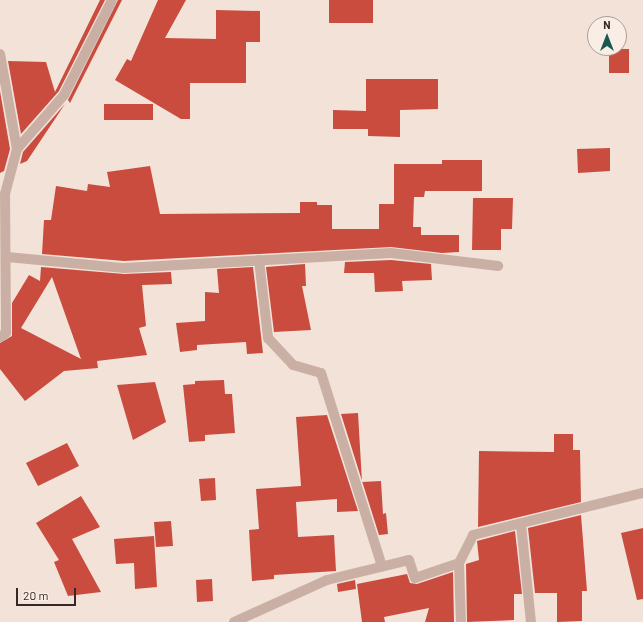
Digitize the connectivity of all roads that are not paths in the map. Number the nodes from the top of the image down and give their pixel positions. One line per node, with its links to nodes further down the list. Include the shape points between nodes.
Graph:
1 (112, 0): 3 (street, via 64,95)
2 (0, 54): 3 (street)
3 (17, 149): 4 (street, via 5,194)
4 (7, 257): 5 (street, via 124,268); 7 (street, via 6,333)
5 (259, 260): 6 (street, via 391,253); 11 (street, via 268,338 293,365 321,373)
6 (498, 266)
7 (0, 337)
8 (643, 493): 9 (street)
9 (521, 524): 10 (street, via 473,535); 14 (street)
10 (459, 563): 11 (street, via 415,578 409,560); 13 (street)
11 (382, 567): 12 (street, via 327,580)
12 (234, 622)
13 (461, 622)
14 (531, 622)

